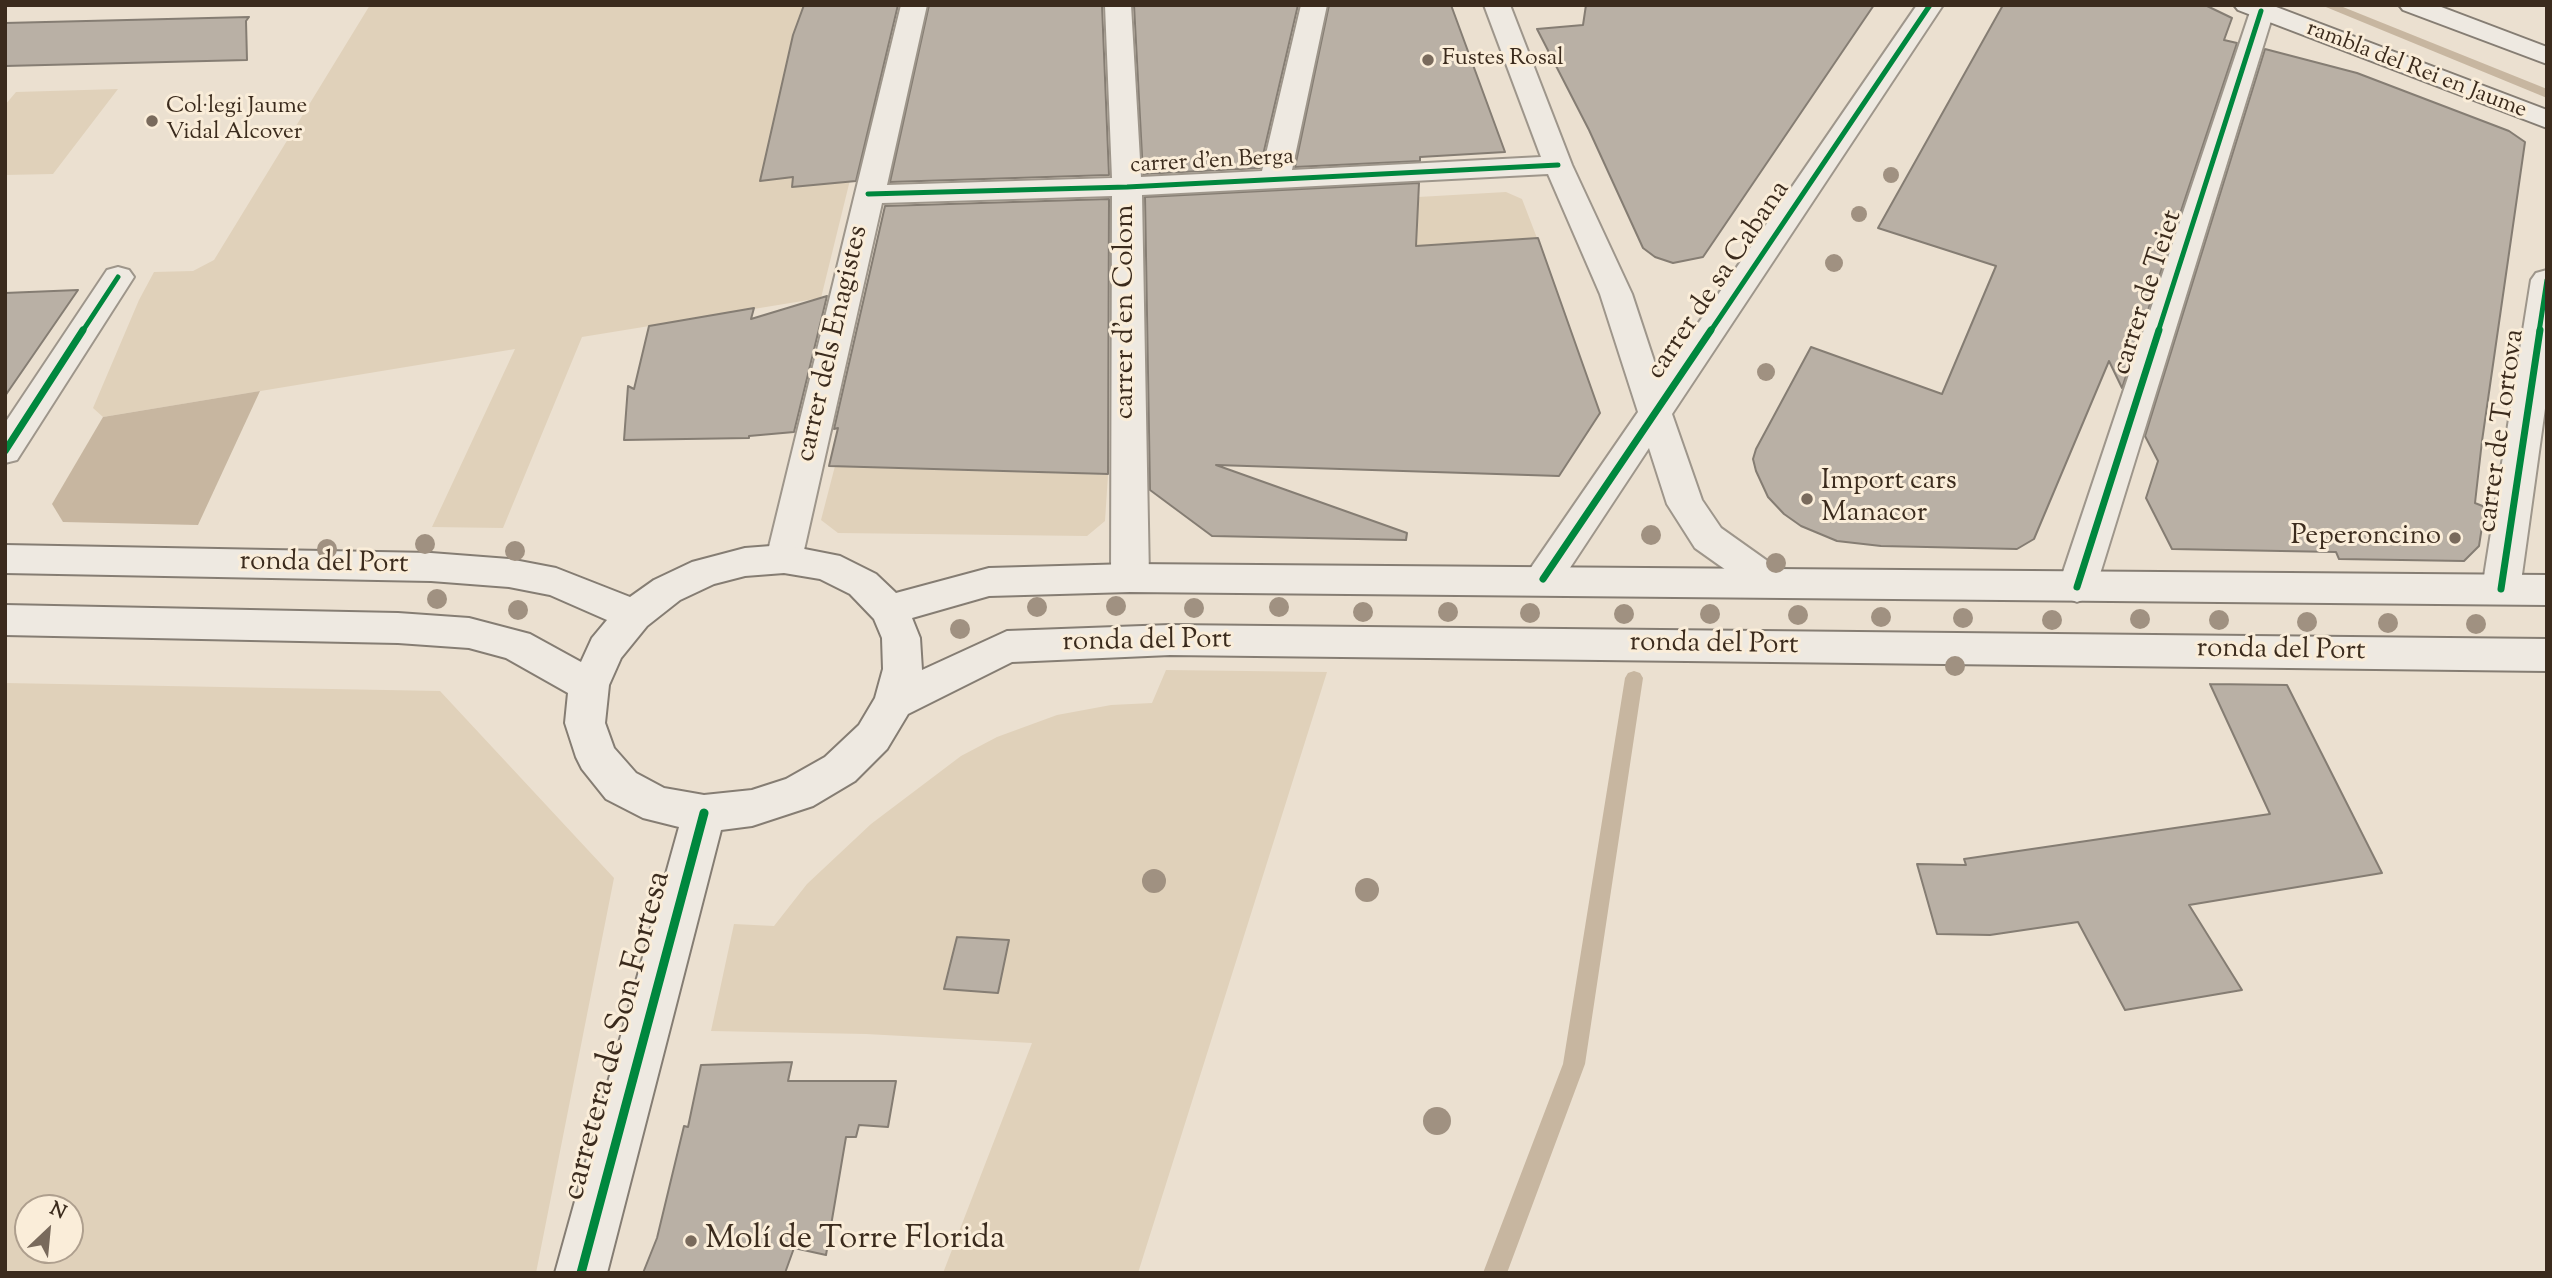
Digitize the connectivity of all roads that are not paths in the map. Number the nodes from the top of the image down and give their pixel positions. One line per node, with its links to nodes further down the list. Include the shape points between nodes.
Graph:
1 (914, 5): 13 (street, carrer dels Enagistes)
2 (1118, 5): 12 (street, carrer d'en Colom)
3 (1314, 5): 11 (street)
4 (1497, 5): 10 (street)
5 (1930, 5): 16 (street, carrer de sa Cabana)
6 (2412, 5): 8 (street)
7 (2254, 8): 9 (street, rambla del Rei en Jaume); 23 (street, carrer de Teiet)
8 (2547, 57)
9 (2547, 120)
10 (1558, 165): 11 (street, carrer d'en Berga); 16 (street, via 1616,295)
11 (1275, 180): 12 (street, carrer d'en Berga)
12 (1127, 187): 13 (street, carrer d'en Berga); 20 (street, carrer d'en Colom)
13 (869, 194): 19 (street, carrer dels Enagistes)
14 (118, 277): 17 (street)
15 (2547, 280): 24 (street, carrer de Tortova)
16 (1656, 413): 21 (street, carrer de sa Cabana); 22 (street, via 1685,504 1708,538)
17 (5, 452)
18 (5, 559): 27 (street, ronda del Port, via 431,567 509,573 555,582)
19 (785, 559): 26 (street, via 827,566 863,583); 27 (street, via 705,572 667,590)
20 (1130, 578): 21 (street); 26 (street, via 989,582)
21 (1543, 579): 22 (street)
22 (1770, 582): 23 (street)
23 (2077, 587): 24 (street)
24 (2501, 589): 25 (street)
25 (2547, 590)
26 (889, 610): 31 (street, via 901,638 903,669)
27 (634, 615): 30 (street, via 606,649)
28 (5, 620): 30 (street, via 470,633 516,645)
29 (2547, 655): 31 (street, ronda del Port, via 1170,640 1007,648)
30 (589, 685): 32 (street, via 584,723 596,757 621,786 658,805)
31 (894, 702): 32 (street, via 873,737 840,769 798,793 752,808)
32 (705, 813): 33 (street, carretera de Son Fortesa)
33 (581, 1273)

